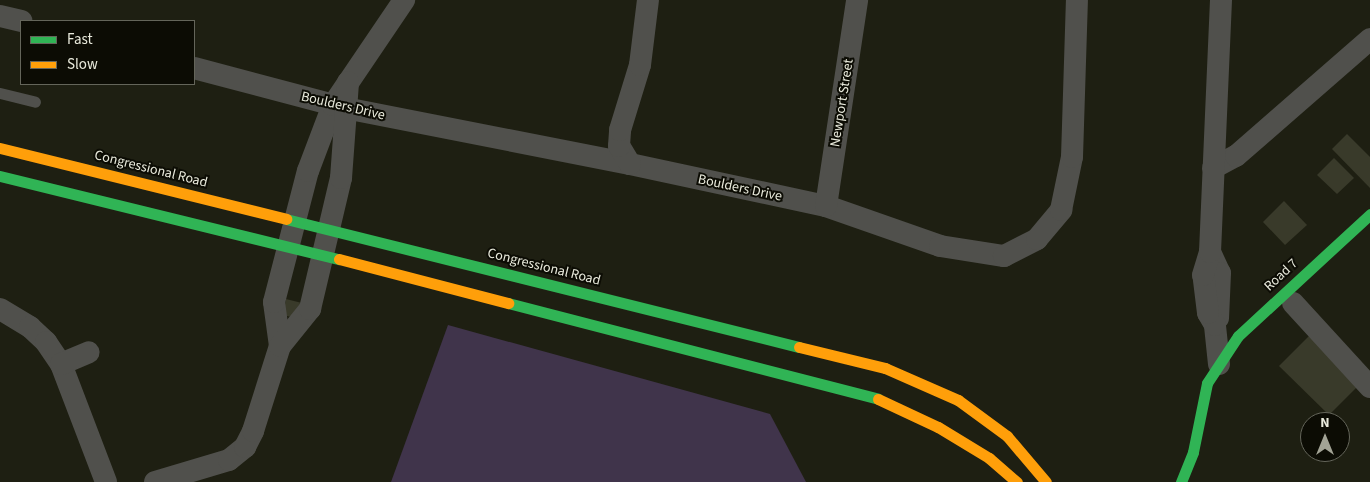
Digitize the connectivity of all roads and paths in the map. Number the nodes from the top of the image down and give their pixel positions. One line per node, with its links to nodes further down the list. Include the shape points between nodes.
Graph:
1 (404, 0): 12 (street, via 348,82)
2 (648, 0): 14 (street, via 640,65 620,130 619,146)
3 (856, 0): 17 (street, Newport Street)
4 (1077, 0): 17 (street, Boulders Drive, via 1072,157 1060,210 1036,239 1004,256 940,246)
5 (1221, 0): 15 (street)
6 (0, 16): 7 (street)
7 (20, 21)
8 (1370, 39): 15 (street, via 1236,156)
9 (195, 68): 12 (street, Boulders Drive)
10 (0, 93): 11 (lane)
11 (35, 102)
12 (339, 107): 14 (street, Boulders Drive); 19 (street, via 308,171); 20 (street, via 341,178)
13 (0, 148): 19 (main road, Congressional Road)
14 (630, 164): 17 (street, Boulders Drive)
15 (1213, 168): 29 (street, via 1210,252 1203,275 1208,313 1215,325)
16 (0, 176): 21 (main road)
17 (826, 206)
18 (1370, 214): 29 (main road, Road 7, via 1238,336)
19 (295, 220): 20 (main road, Congressional Road); 21 (street)
20 (329, 228): 22 (street); 30 (main road, Congressional Road, via 885,368)
21 (288, 246): 22 (main road); 26 (street, via 274,302)
22 (322, 255): 26 (street, via 309,312); 32 (main road, via 875,398)
23 (1293, 304): 31 (street)
24 (0, 309): 28 (street, via 30,327)
25 (1249, 344): 29 (main road, Road 7)
26 (280, 346): 35 (street, via 246,447 229,460)
27 (88, 352): 28 (street)
28 (61, 364): 34 (street)
29 (1219, 364): 33 (main road, Road 7, via 1204,394 1193,452)
30 (925, 386): 32 (main road); 37 (main road, Congressional Road, via 958,400 1008,436)
31 (1370, 387)
32 (910, 414): 36 (main road, via 989,458)
33 (1180, 481)
34 (106, 482)
35 (155, 482)
36 (1017, 482)
37 (1046, 482)

